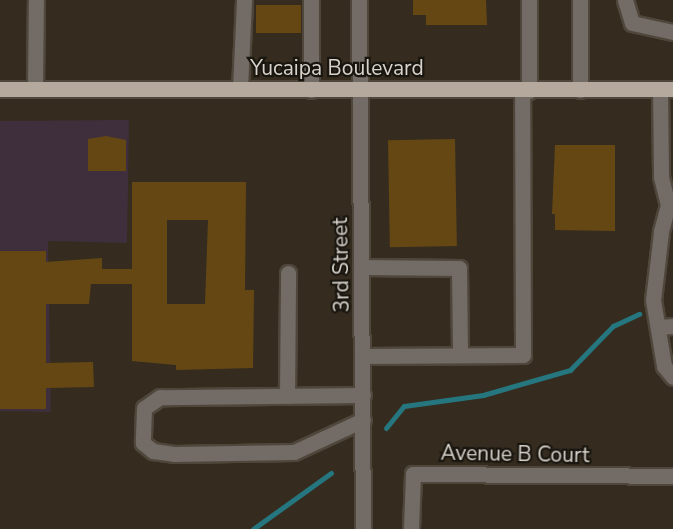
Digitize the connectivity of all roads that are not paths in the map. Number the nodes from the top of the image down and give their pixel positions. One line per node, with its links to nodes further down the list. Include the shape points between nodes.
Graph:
1 (36, 0): 10 (street)
2 (244, 0): 11 (street)
3 (311, 0): 14 (street)
4 (359, 0): 12 (street, 3rd Street)
5 (529, 0): 16 (street)
6 (580, 0): 15 (street)
7 (626, 0): 8 (street, via 632,23)
8 (673, 32)
9 (0, 89): 10 (main road, Yucaipa Boulevard)
10 (35, 89): 11 (main road, Yucaipa Boulevard)
11 (240, 89): 14 (main road, Yucaipa Boulevard)
12 (361, 89): 14 (main road, Yucaipa Boulevard); 16 (main road, Yucaipa Boulevard); 18 (street, 3rd Street)
13 (666, 89): 15 (main road, Yucaipa Boulevard); 17 (street, via 661,177)
14 (311, 90)
15 (580, 90): 16 (main road, Yucaipa Boulevard)
16 (525, 91): 21 (street, via 523,355)
17 (670, 207): 20 (street, via 661,232 653,300)
18 (361, 267): 21 (street, via 459,268); 22 (street, 3rd Street)
19 (288, 273): 24 (street)
20 (666, 327): 23 (street, via 664,366)
21 (460, 355): 22 (street)
22 (363, 356): 25 (street, 3rd Street)
23 (673, 377)
24 (287, 396): 25 (street); 26 (street, via 160,397 144,408 143,443 153,451 174,454 294,452)
25 (363, 396): 26 (street, 3rd Street)
26 (363, 420): 28 (street, 3rd Street)
27 (673, 476): 29 (street, Avenue B Court, via 413,474)
28 (363, 529)
29 (411, 529)

